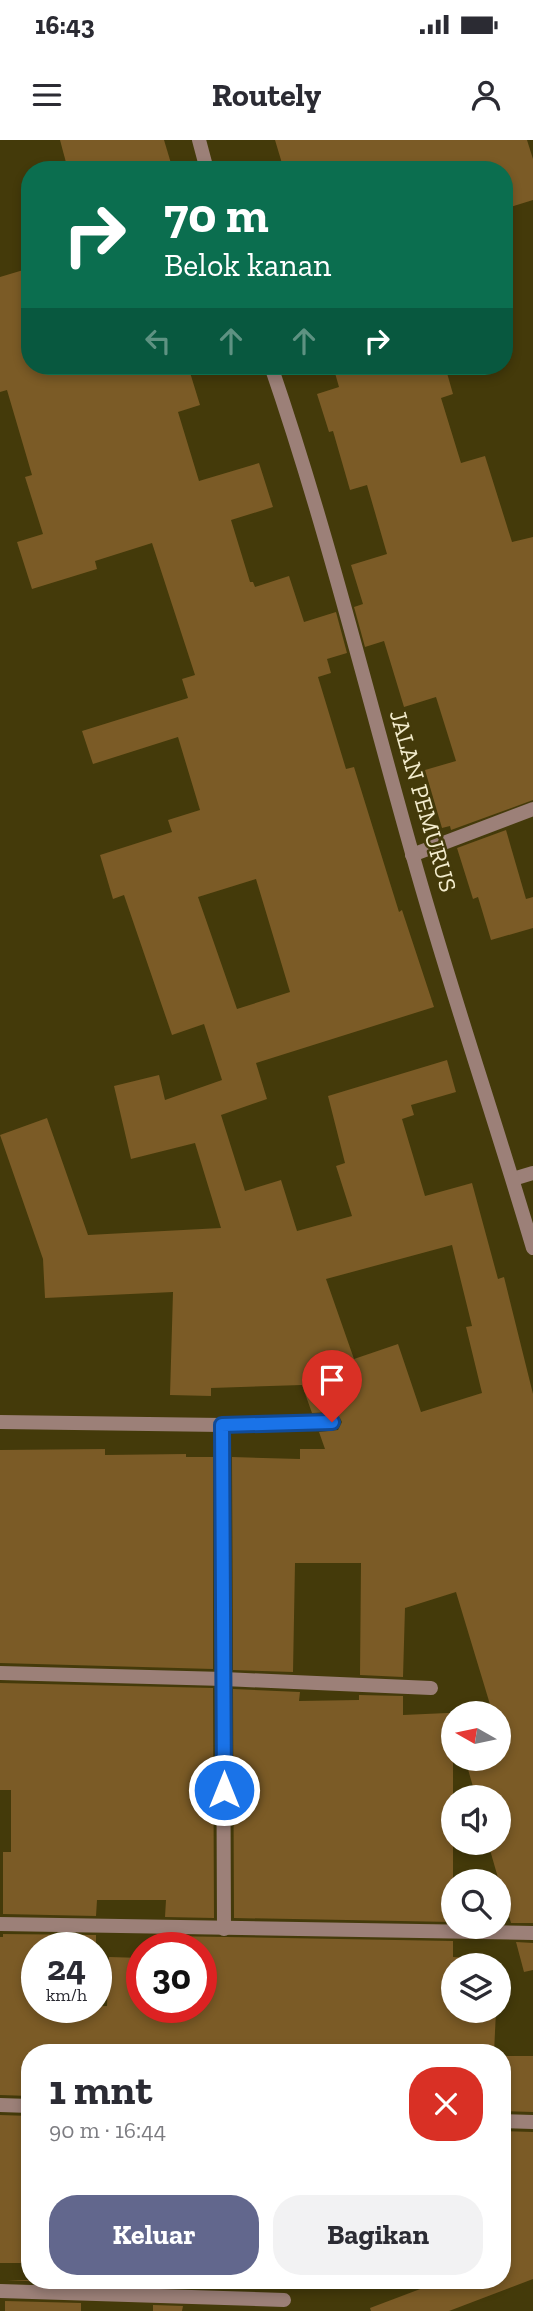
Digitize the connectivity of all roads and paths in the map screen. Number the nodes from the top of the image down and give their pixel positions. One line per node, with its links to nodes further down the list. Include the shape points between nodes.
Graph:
1 (199, 140): 2 (street)
2 (205, 161)
3 (274, 375): 5 (street, JALAN PEMURUS, via 349,618)
4 (533, 809): 5 (street)
5 (412, 855): 7 (street, JALAN PEMURUS)
6 (533, 1173): 7 (street)
7 (513, 1179): 8 (street, JALAN PEMURUS)
8 (533, 1248)
9 (0, 1422): 11 (street)
10 (332, 1422): 11 (street)
11 (222, 1425): 13 (street)
12 (0, 1673): 13 (street)
13 (225, 1679): 14 (street); 16 (street)
14 (431, 1688)
15 (0, 1924): 16 (street)
16 (224, 1929): 17 (street)
17 (533, 1933)
18 (0, 2105): 19 (street)
19 (21, 2106)
20 (511, 2121): 21 (street)
21 (533, 2122)
22 (0, 2291): 23 (street)
23 (284, 2300)

